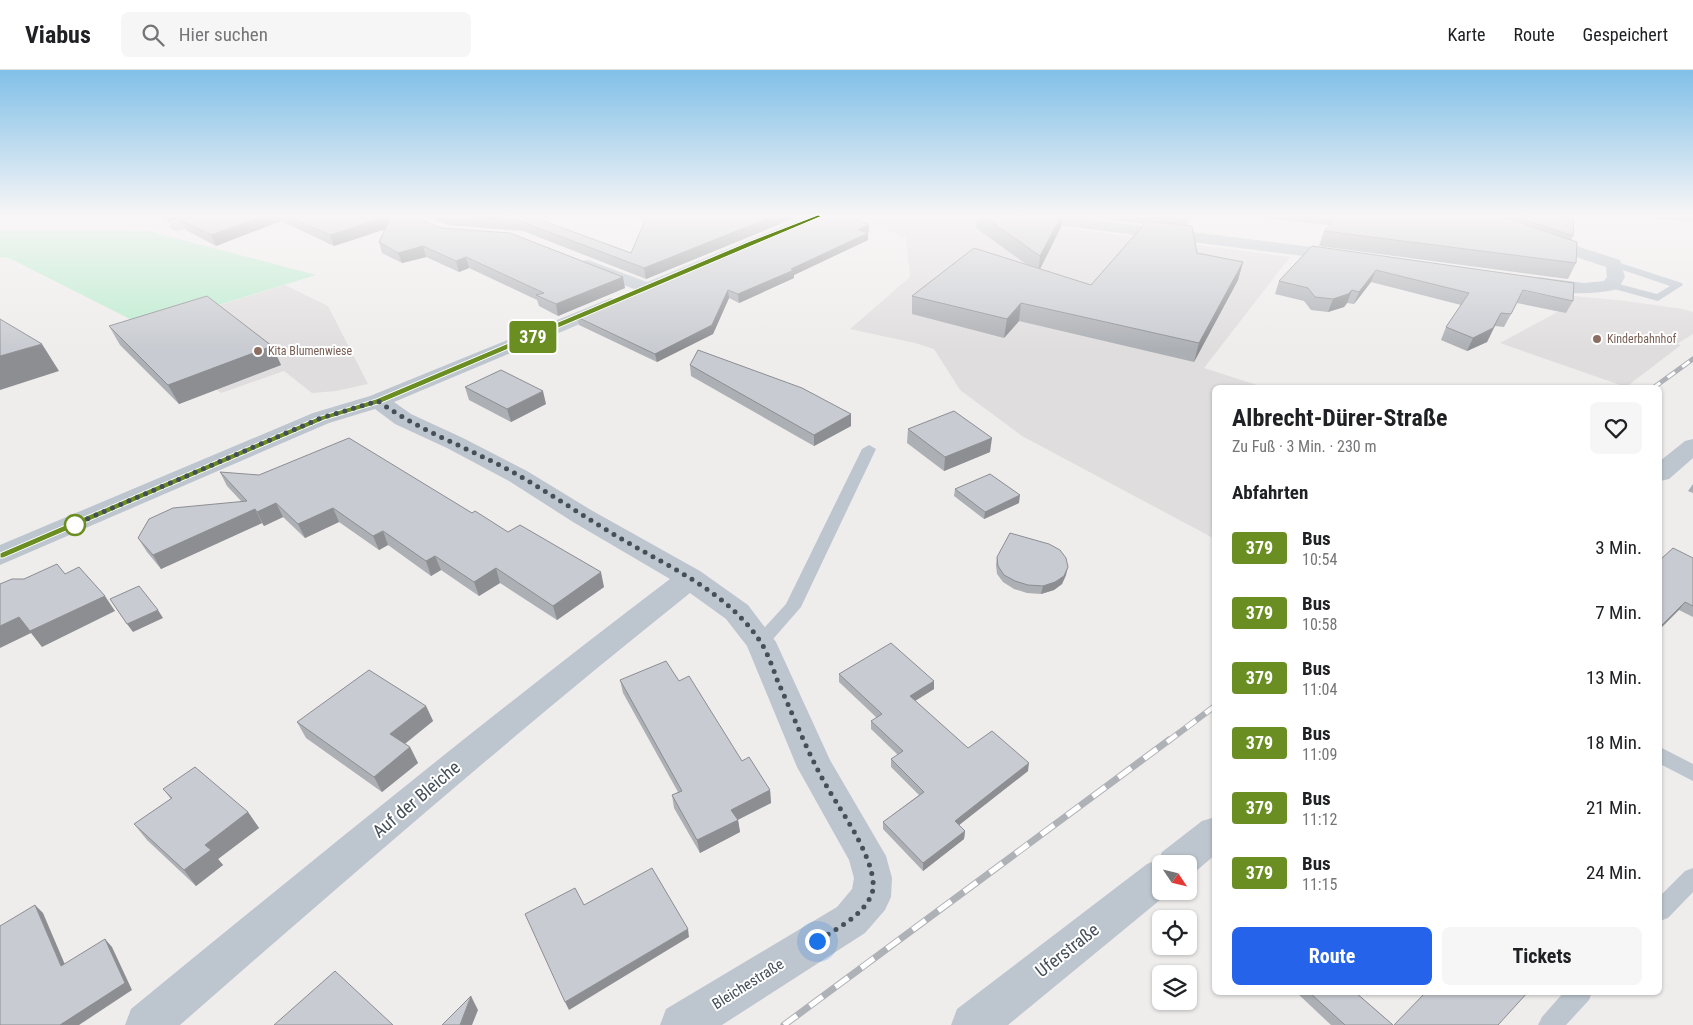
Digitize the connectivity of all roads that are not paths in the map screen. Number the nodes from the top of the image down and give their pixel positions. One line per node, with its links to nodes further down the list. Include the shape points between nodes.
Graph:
1 (577, 261): 7 (street)
2 (714, 261): 7 (street)
3 (1604, 261): 4 (street)
4 (1614, 264): 6 (street, via 1616,276); 6 (lane, via 1678,285 1658,298)
5 (1519, 280): 6 (street, via 1573,288)
6 (1606, 286)
7 (648, 288): 8 (street)
8 (378, 401): 12 (street, via 321,418); 13 (street, Bleichestraße, via 403,419 518,476)
9 (1693, 446): 11 (street)
10 (869, 449): 14 (lane, via 793,607)
11 (1662, 472)
12 (0, 556)
13 (690, 578): 14 (street, Bleichestraße, via 737,612); 23 (street, Auf der Bleiche, via 386,822)
14 (761, 642): 24 (street, Bleichestraße, via 815,767 867,856 873,878 871,897 851,920)
15 (1662, 756): 16 (lane)
16 (1693, 773)
17 (1212, 835): 18 (street)
18 (1187, 855)
19 (1693, 878): 21 (lane)
20 (1152, 883): 25 (street, Uferstraße)
21 (1662, 909)
22 (1578, 995): 26 (lane)
23 (146, 1025)
24 (682, 1025)
25 (973, 1025)
26 (1550, 1025)

